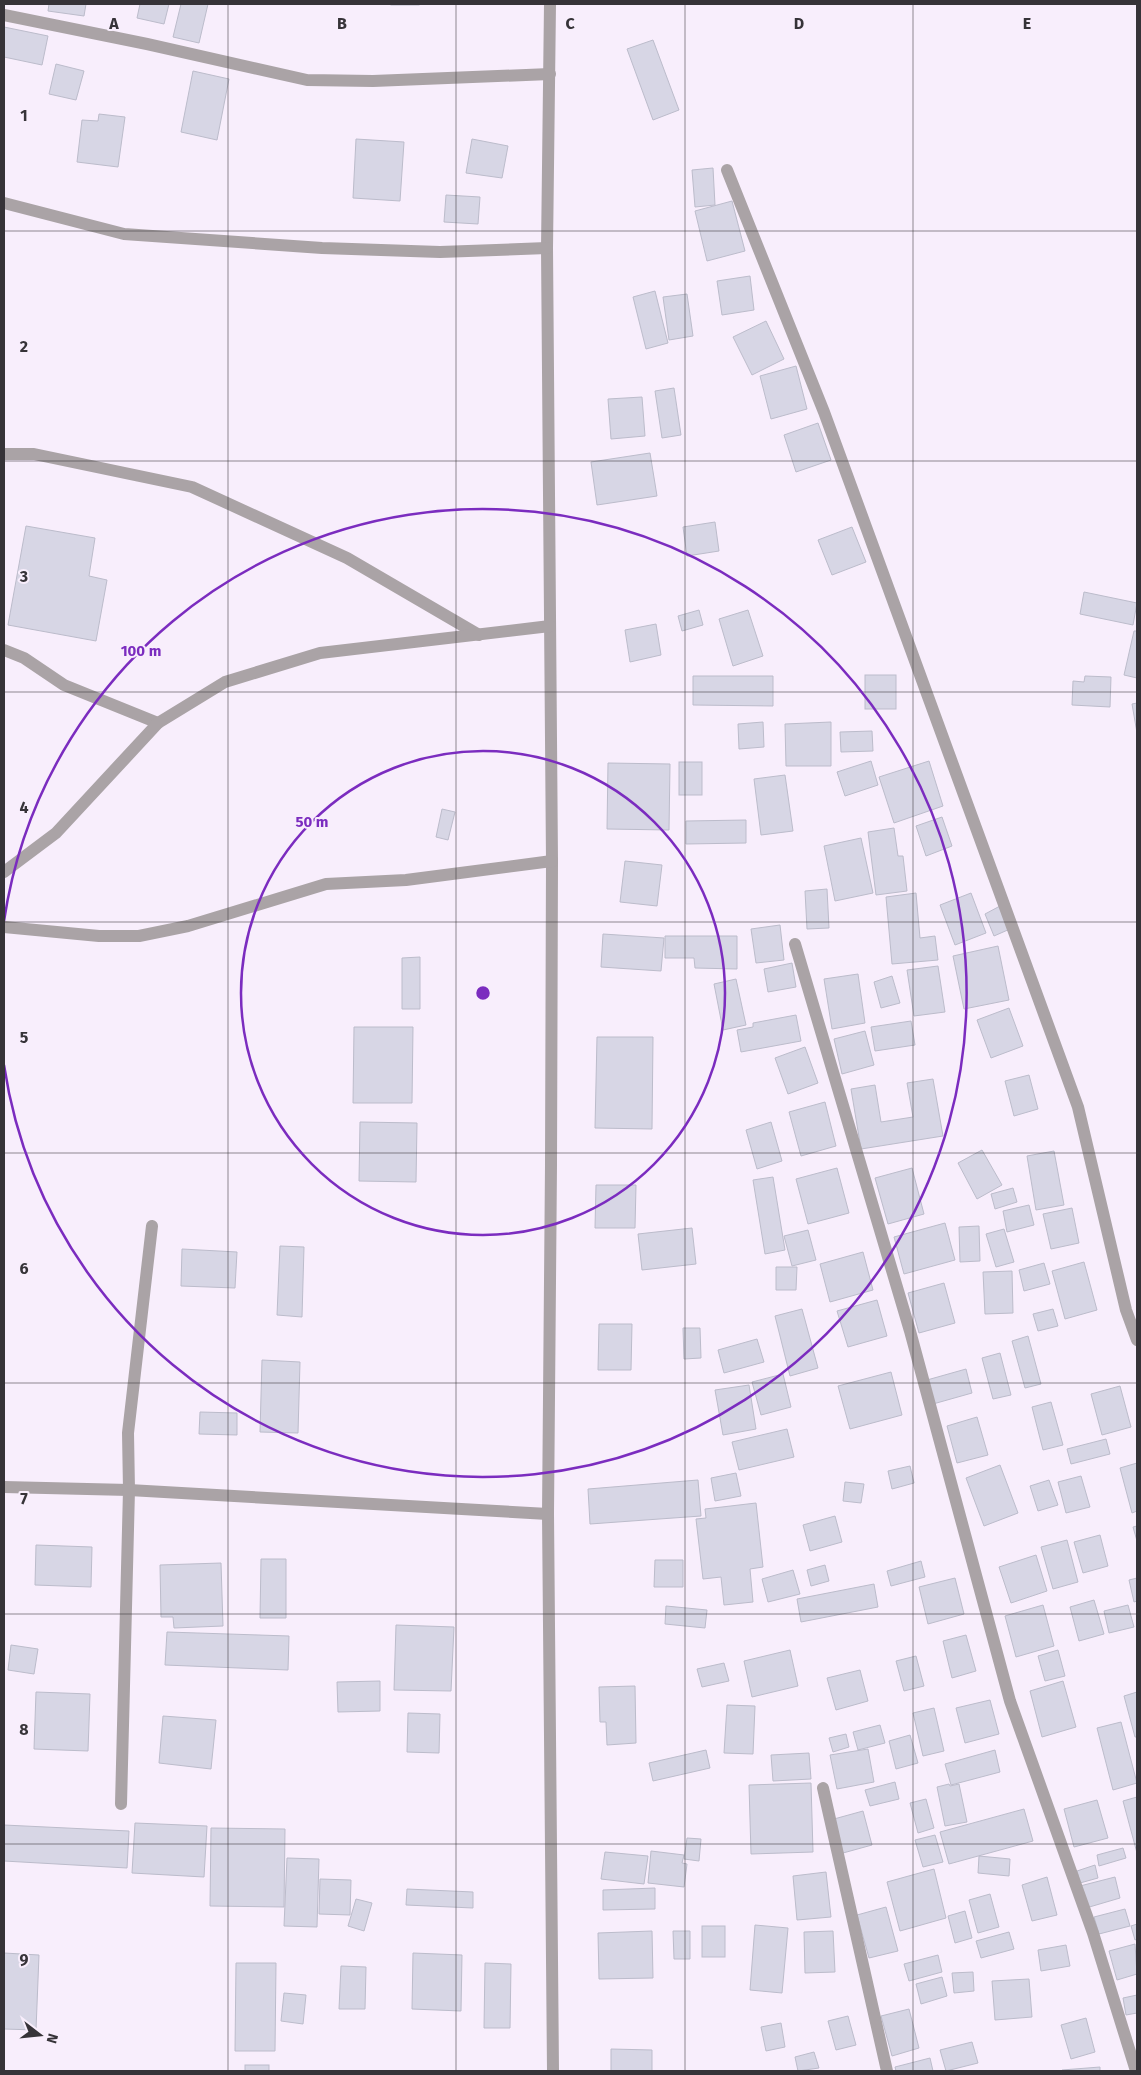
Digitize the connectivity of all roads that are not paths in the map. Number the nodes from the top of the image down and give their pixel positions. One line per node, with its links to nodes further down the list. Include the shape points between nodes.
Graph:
1 (550, 4): 3 (street)
2 (4, 15): 3 (street, via 307,80 374,81)
3 (550, 74): 6 (street)
4 (727, 170): 17 (street, via 828,421 1078,1107 1126,1310)
5 (4, 202): 6 (street, via 124,234 430,252)
6 (547, 248): 8 (street)
7 (4, 454): 9 (street, via 34,454 192,487 347,558)
8 (550, 626): 9 (street); 12 (street)
9 (479, 635): 11 (street, via 320,653 224,682)
10 (4, 650): 11 (street, via 24,658 64,685)
11 (158, 723): 13 (street, via 56,833)
12 (552, 861): 14 (street, via 406,880 326,884 188,926 139,936); 20 (street)
13 (4, 872)
14 (4, 928)
15 (796, 944): 25 (street, via 910,1331 1010,1702 1093,1933)
16 (152, 1226): 19 (street, via 128,1433)
17 (1137, 1340)
18 (4, 1487): 19 (street)
19 (130, 1490): 20 (street); 22 (street)
20 (548, 1514): 23 (street)
21 (823, 1788): 24 (street)
22 (121, 1804)
23 (554, 2071)
24 (887, 2071)
25 (1136, 2071)

